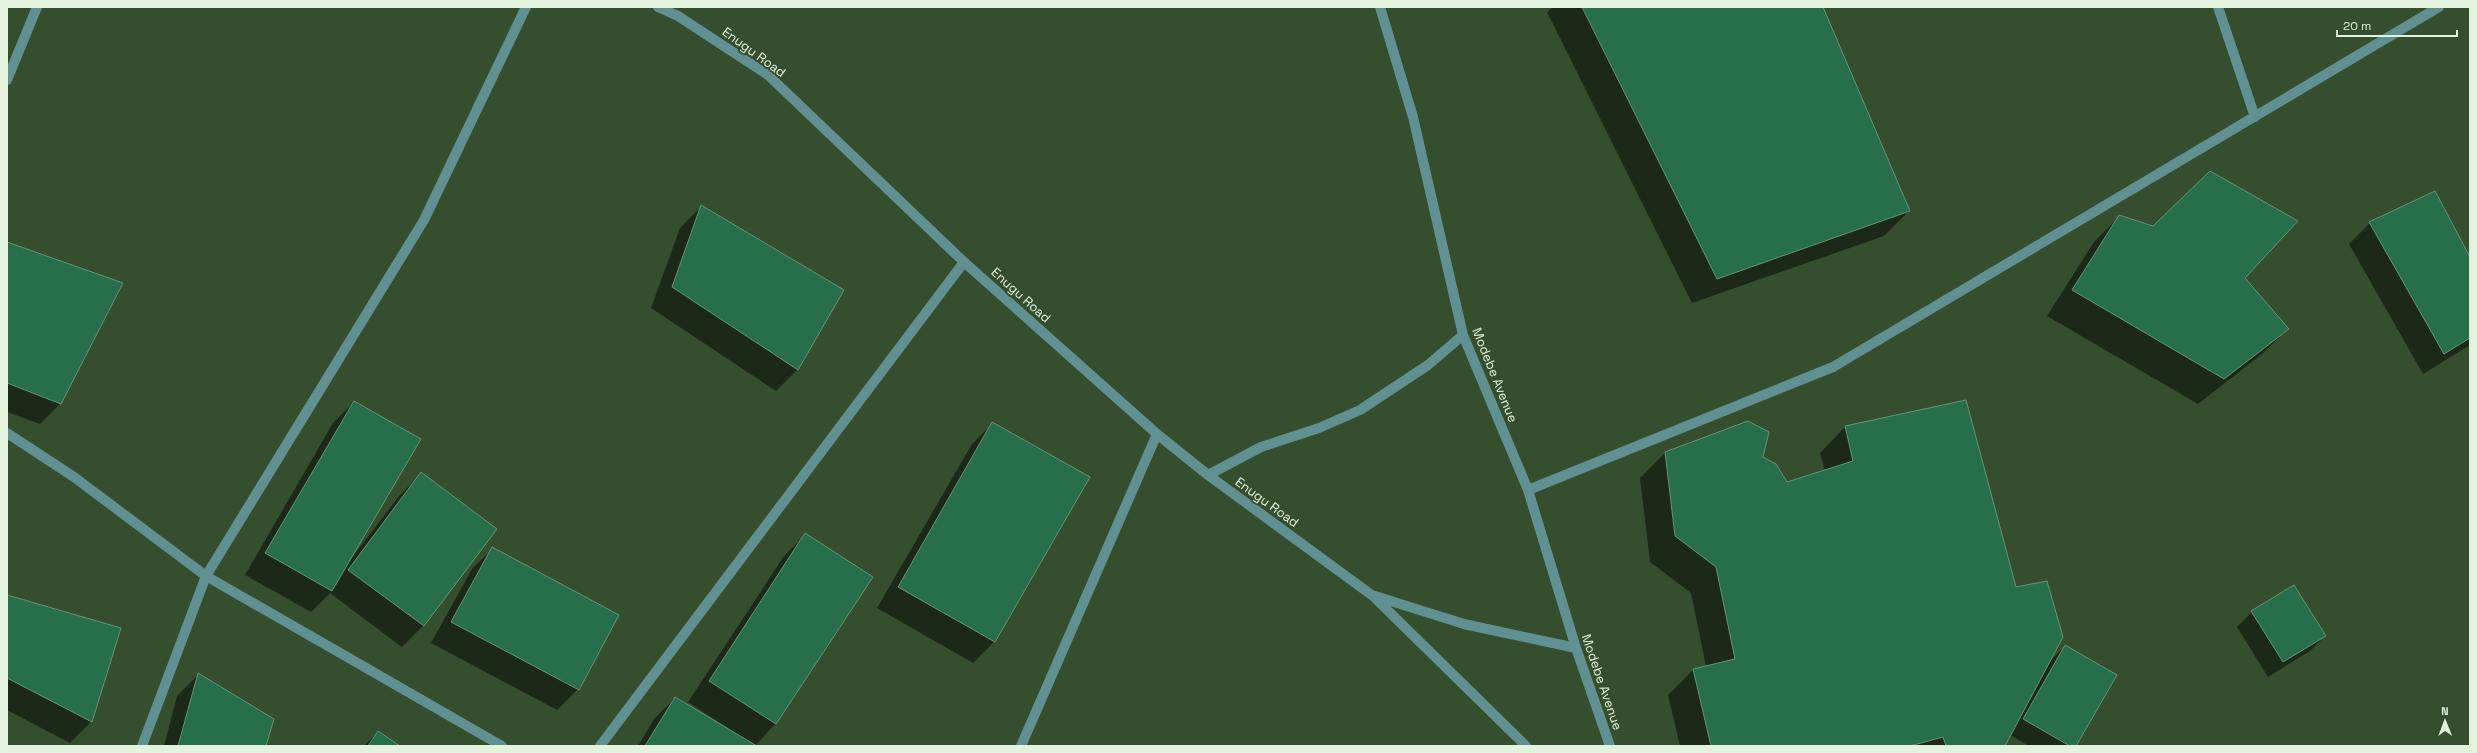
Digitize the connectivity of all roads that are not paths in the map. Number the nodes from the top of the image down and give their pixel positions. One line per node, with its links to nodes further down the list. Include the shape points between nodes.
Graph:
1 (37, 7): 7 (street)
2 (526, 7): 15 (street, via 424,220)
3 (658, 7): 9 (street, Enugu Road, via 678,16 768,75)
4 (1380, 7): 10 (street, Modebe Avenue, via 1413,117)
5 (2218, 7): 8 (street)
6 (2439, 7): 8 (street)
7 (7, 80)
8 (2255, 116): 14 (street, via 1832,367)
9 (964, 262): 12 (street, Enugu Road); 20 (street)
10 (1463, 335): 13 (street, via 1428,365 1360,410 1319,428 1261,447); 14 (street, Modebe Avenue)
11 (7, 433): 15 (street, via 74,477)
12 (1157, 434): 13 (street, Enugu Road); 21 (street)
13 (1208, 475): 16 (street, Enugu Road)
14 (1528, 490): 17 (street, Modebe Avenue)
15 (206, 576): 18 (street); 19 (street)
16 (1373, 596): 17 (street, via 1464,624); 22 (street)
17 (1576, 648): 23 (street, Modebe Avenue)
18 (142, 746)
19 (502, 746)
20 (600, 746)
21 (1021, 746)
22 (1526, 746)
23 (1610, 746)

